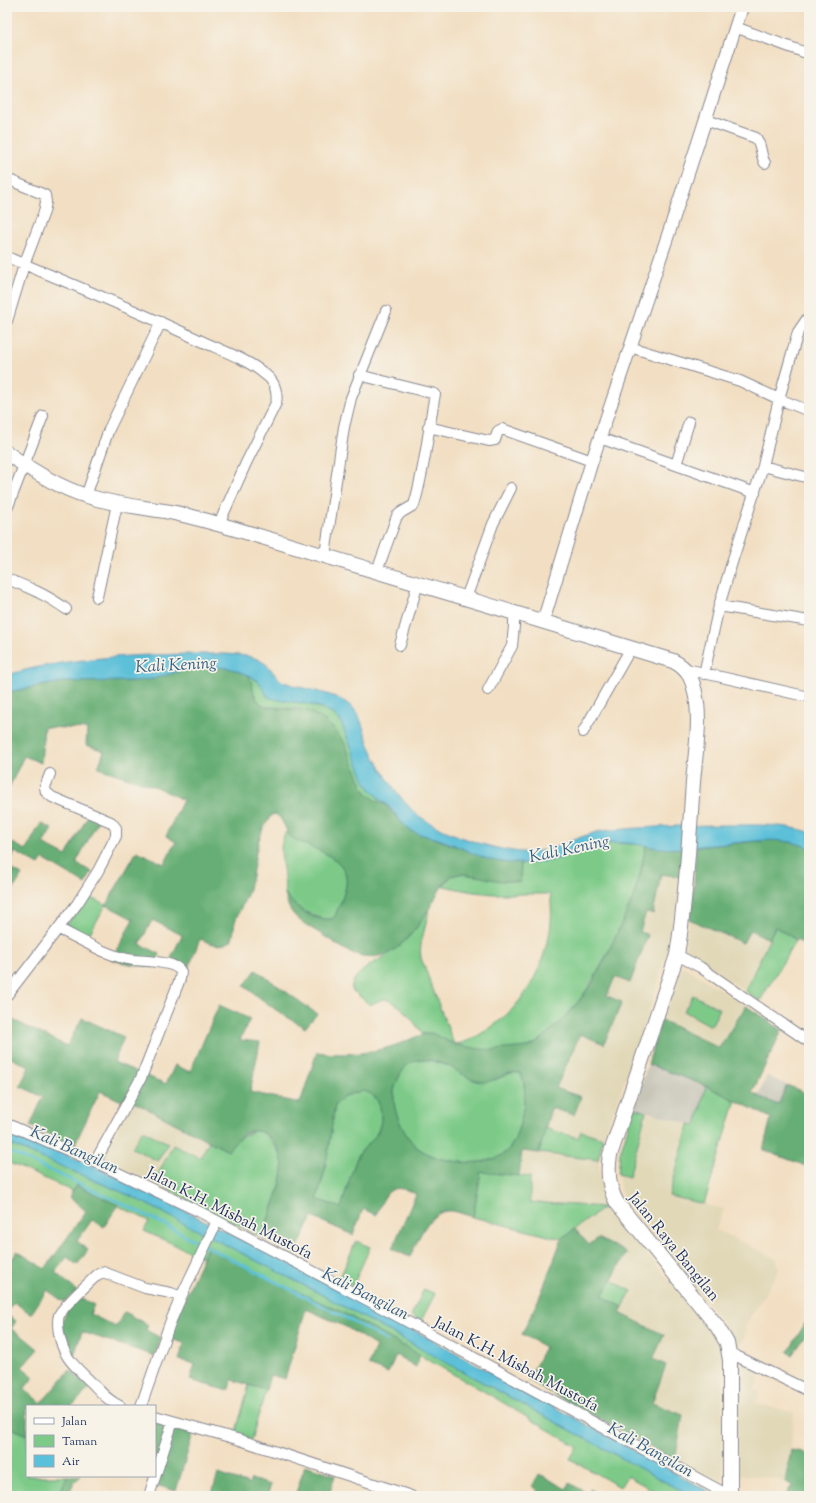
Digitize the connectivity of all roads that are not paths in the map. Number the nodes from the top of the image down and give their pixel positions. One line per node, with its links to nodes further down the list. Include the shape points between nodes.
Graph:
1 (742, 7): 2 (street)
2 (735, 27): 3 (street); 4 (street)
3 (809, 54)
4 (706, 120): 5 (street, via 756,138); 13 (street)
5 (765, 163)
6 (7, 179): 8 (street, via 45,195 46,198 44,212)
7 (7, 257): 8 (street)
8 (24, 265): 11 (street); 12 (street)
9 (386, 311): 14 (street)
10 (809, 316): 15 (street, via 798,332)
11 (7, 321)
12 (161, 322): 29 (street, via 109,430); 32 (street, via 250,363 268,376 275,388 276,403)
13 (630, 347): 15 (street, via 740,381); 20 (street)
14 (359, 375): 19 (street, via 435,394); 33 (street, via 344,427)
15 (779, 399): 16 (street); 25 (street)
16 (809, 411)
17 (43, 416): 23 (street)
18 (689, 422): 24 (street)
19 (428, 427): 22 (street, via 489,441 495,440 502,428); 34 (street, via 421,483 414,505 397,516)
20 (600, 438): 22 (street); 24 (street)
21 (7, 453): 23 (main road)
22 (592, 461): 43 (street)
23 (24, 465): 29 (main road); 31 (street)
24 (676, 465): 28 (street)
25 (763, 466): 26 (street); 28 (street)
26 (809, 478)
27 (511, 488): 38 (street, via 493,524)
28 (755, 493): 39 (street)
29 (86, 496): 30 (main road)
30 (117, 504): 32 (main road, via 171,512); 37 (street)
31 (7, 509)
32 (219, 524): 33 (main road)
33 (325, 555): 34 (main road)
34 (377, 571): 36 (main road)
35 (7, 579): 40 (street, via 53,599)
36 (418, 583): 38 (main road); 44 (street)
37 (97, 597)
38 (466, 598): 41 (main road)
39 (719, 606): 42 (street); 47 (street)
40 (66, 609)
41 (514, 613): 43 (main road); 48 (street, via 512,646)
42 (809, 621)
43 (544, 622): 45 (main road)
44 (400, 645)
45 (630, 648): 46 (main road, via 673,661); 50 (street)
46 (686, 669): 47 (street); 53 (main road, Jalan Raya Bangilan, via 692,680 696,698 697,725 689,856)
47 (704, 674): 49 (street)
48 (488, 690)
49 (809, 697)
50 (583, 732)
51 (50, 774): 52 (street, via 45,787 46,792 52,797 111,822 117,832 92,881)
52 (59, 929): 54 (street); 57 (street, via 110,954 174,966 181,972 143,1073)
53 (676, 955): 55 (street, via 700,967); 60 (main road, Jalan Raya Bangilan, via 610,1155 609,1178 617,1203 717,1326)
54 (7, 995)
55 (809, 1042)
56 (7, 1124): 57 (street, Jalan K.H. Misbah Mustofa)
57 (95, 1162): 58 (street, Jalan K.H. Misbah Mustofa)
58 (216, 1222): 59 (street); 70 (street, Jalan K.H. Misbah Mustofa, via 378,1305)
59 (181, 1297): 62 (street, via 170,1292 146,1288 103,1272 61,1312 58,1324 65,1355 109,1400); 63 (street)
60 (730, 1353): 61 (street); 70 (main road, Jalan Raya Bangilan)
61 (809, 1391)
62 (118, 1405)
63 (141, 1405)
64 (156, 1416): 65 (street)
65 (173, 1421): 66 (street); 69 (street, via 237,1439)
66 (156, 1476)
67 (156, 1477): 68 (street)
68 (150, 1496)
69 (411, 1496)
70 (730, 1496)

